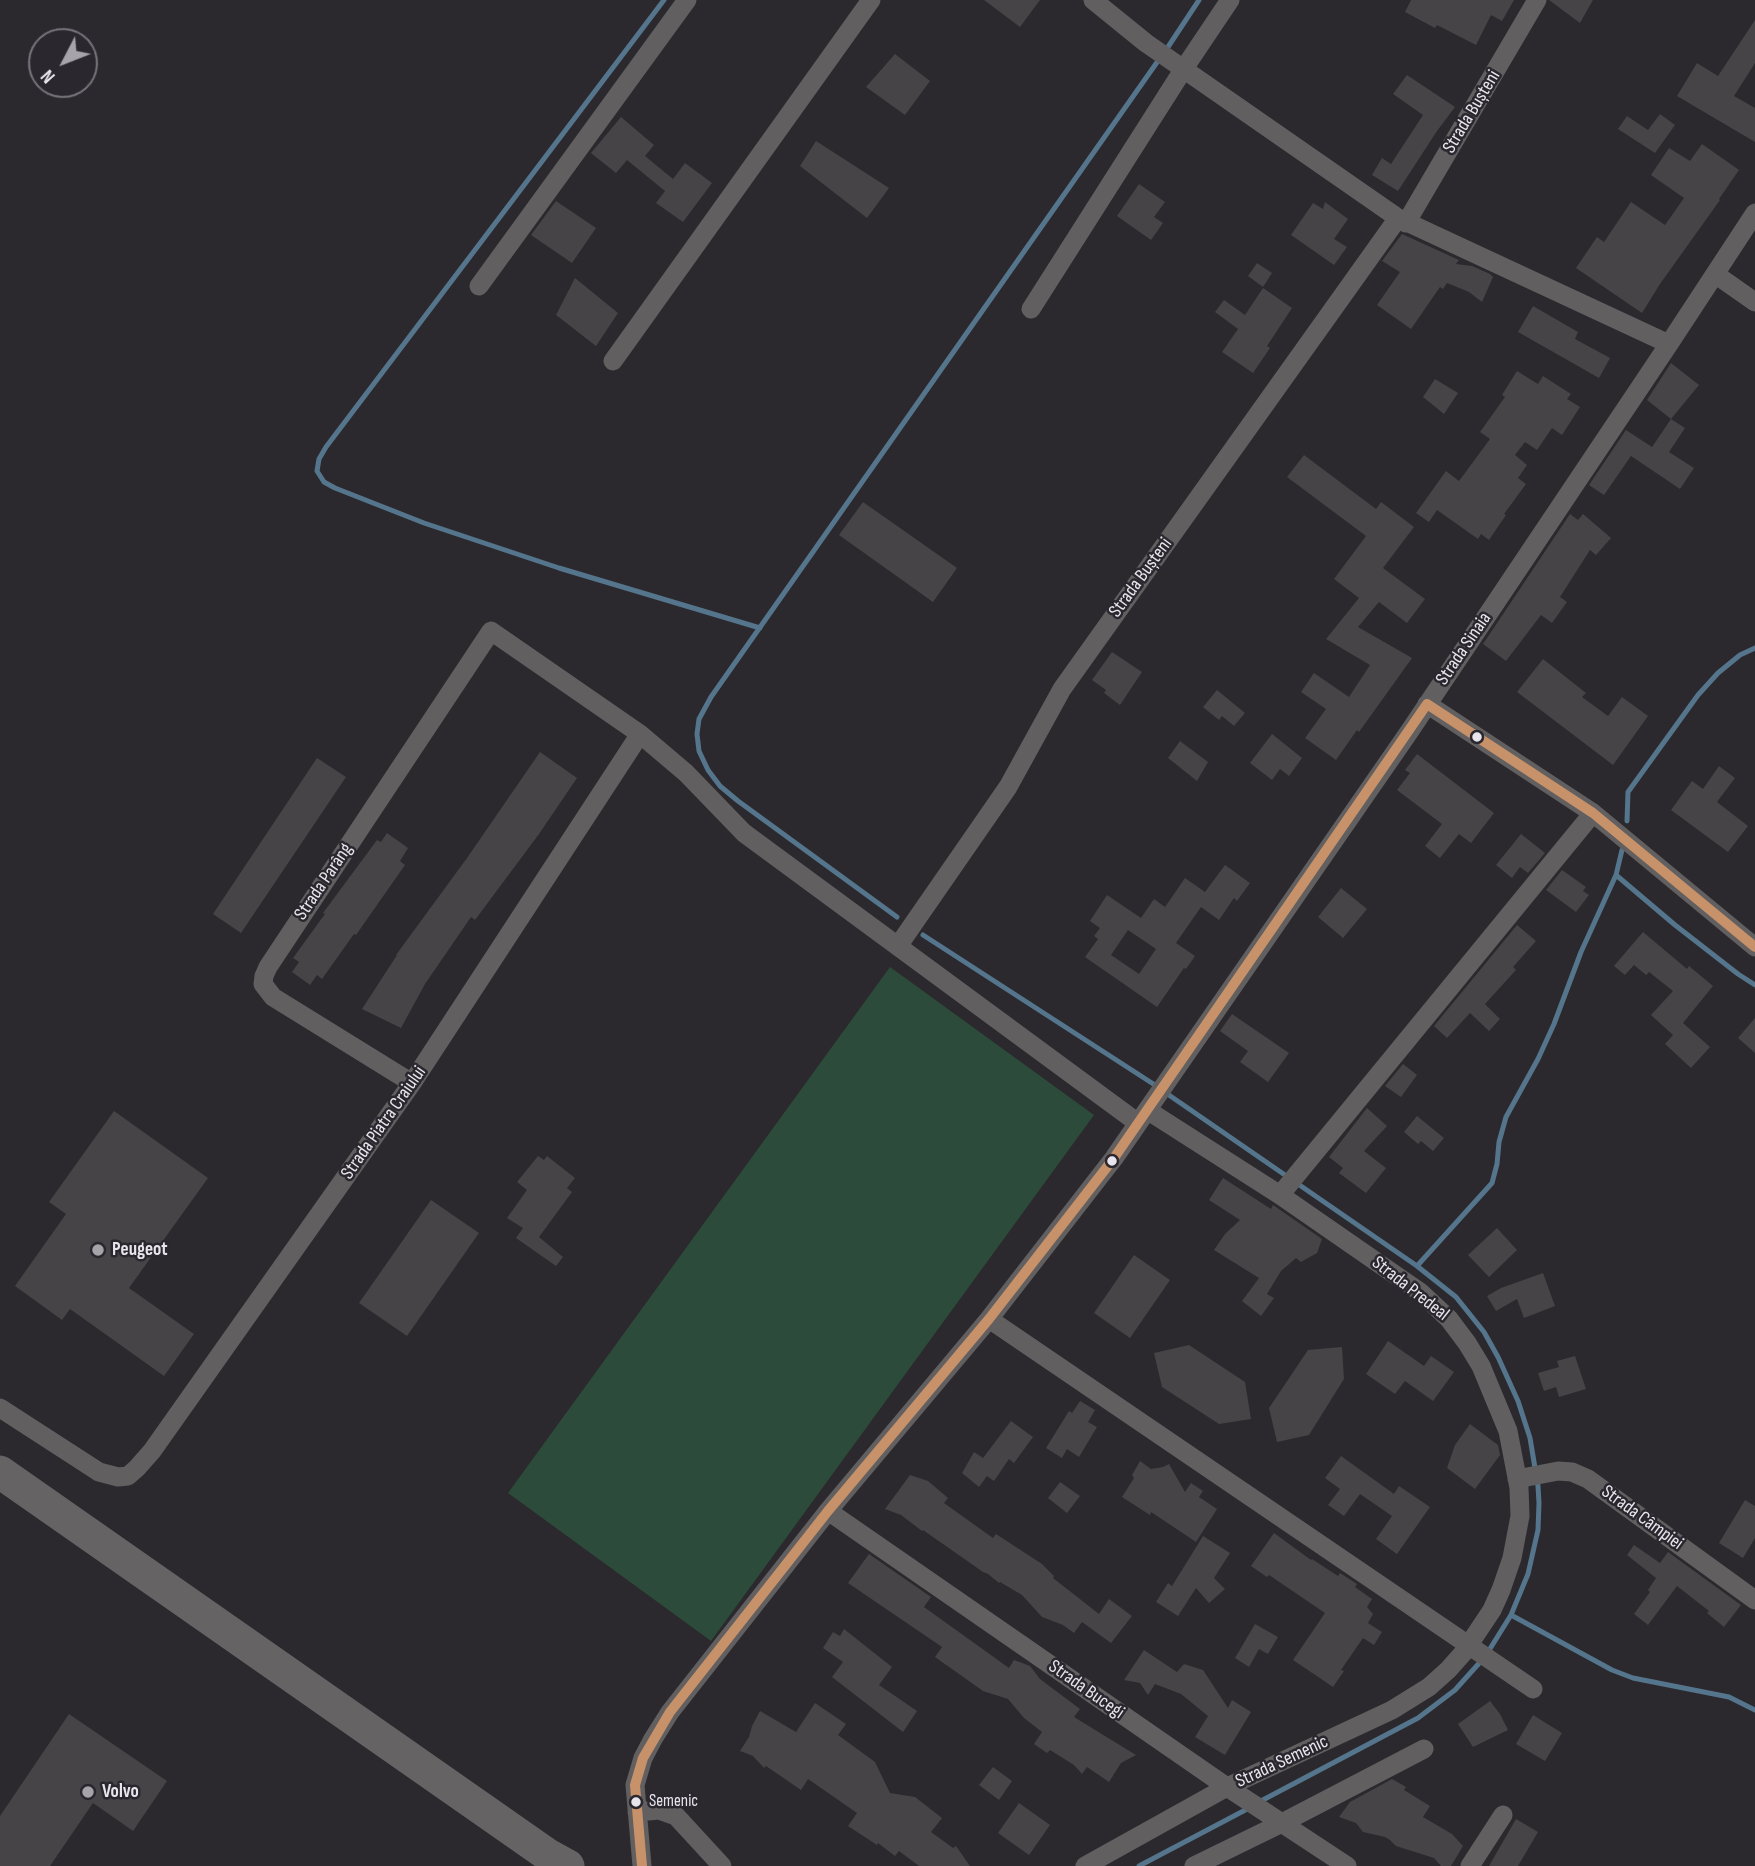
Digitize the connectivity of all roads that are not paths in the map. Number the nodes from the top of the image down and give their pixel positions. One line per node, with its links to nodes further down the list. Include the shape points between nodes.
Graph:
1 (687, 0): 10 (street)
2 (871, 0): 14 (street)
3 (1093, 0): 6 (street)
4 (1230, 0): 6 (street)
5 (1537, 0): 8 (street, Strada Bușteni)
6 (1181, 68): 8 (street); 12 (street)
7 (1755, 214): 9 (street, Strada Sinaia)
8 (1402, 221): 13 (street); 19 (street, Strada Bușteni, via 1062,689 1009,787)
9 (1715, 274): 11 (street); 13 (street, Strada Sinaia)
10 (479, 286)
11 (1755, 302)
12 (1031, 309)
13 (1669, 344): 16 (street, Strada Sinaia)
14 (613, 361)
15 (491, 631): 17 (street, Strada Predeal); 21 (street, Strada Parâng, via 264,976 263,984 273,997)
16 (1427, 704): 18 (street); 22 (street, Strada Sinaia)
17 (640, 734): 19 (street, Strada Predeal, via 744,833); 21 (street, Strada Piatra Craiului)
18 (1592, 813): 20 (street); 23 (street)
19 (898, 946): 22 (street, Strada Predeal)
20 (1755, 947)
21 (412, 1083): 25 (street, Strada Piatra Craiului, via 137,1468 118,1477 99,1472)
22 (1147, 1110): 23 (street, Strada Predeal); 24 (street, Strada Sinaia)
23 (1282, 1192): 27 (street, Strada Predeal, via 1428,1298 1456,1327 1480,1366 1511,1443)
24 (989, 1319): 29 (street, Strada Sinaia); 31 (street)
25 (0, 1408)
26 (0, 1472): 39 (highway)
27 (1530, 1476): 30 (street, Strada Câmpiei, via 1558,1471 1588,1479); 31 (street, Strada Predeal, via 1512,1558)
28 (0, 1500): 38 (highway)
29 (828, 1511): 34 (street, Strada Bucegi); 35 (street, Strada Sinaia, via 670,1712 643,1758 635,1785)
30 (1755, 1600)
31 (1481, 1653): 32 (street); 34 (street, Strada Semenic, via 1400,1706)
32 (1533, 1689)
33 (1424, 1749): 37 (street)
34 (1227, 1787): 37 (street, Strada Bucegi); 42 (street, Strada Semenic)
35 (637, 1812): 40 (street, Strada Sinaia); 41 (street, via 659,1810 676,1816)
36 (1503, 1815): 45 (street)
37 (1282, 1823): 43 (street); 44 (street, Strada Bucegi)
38 (524, 1866)
39 (568, 1866)
40 (642, 1866)
41 (722, 1866)
42 (1085, 1866)
43 (1194, 1866)
44 (1347, 1866)
45 (1470, 1866)

